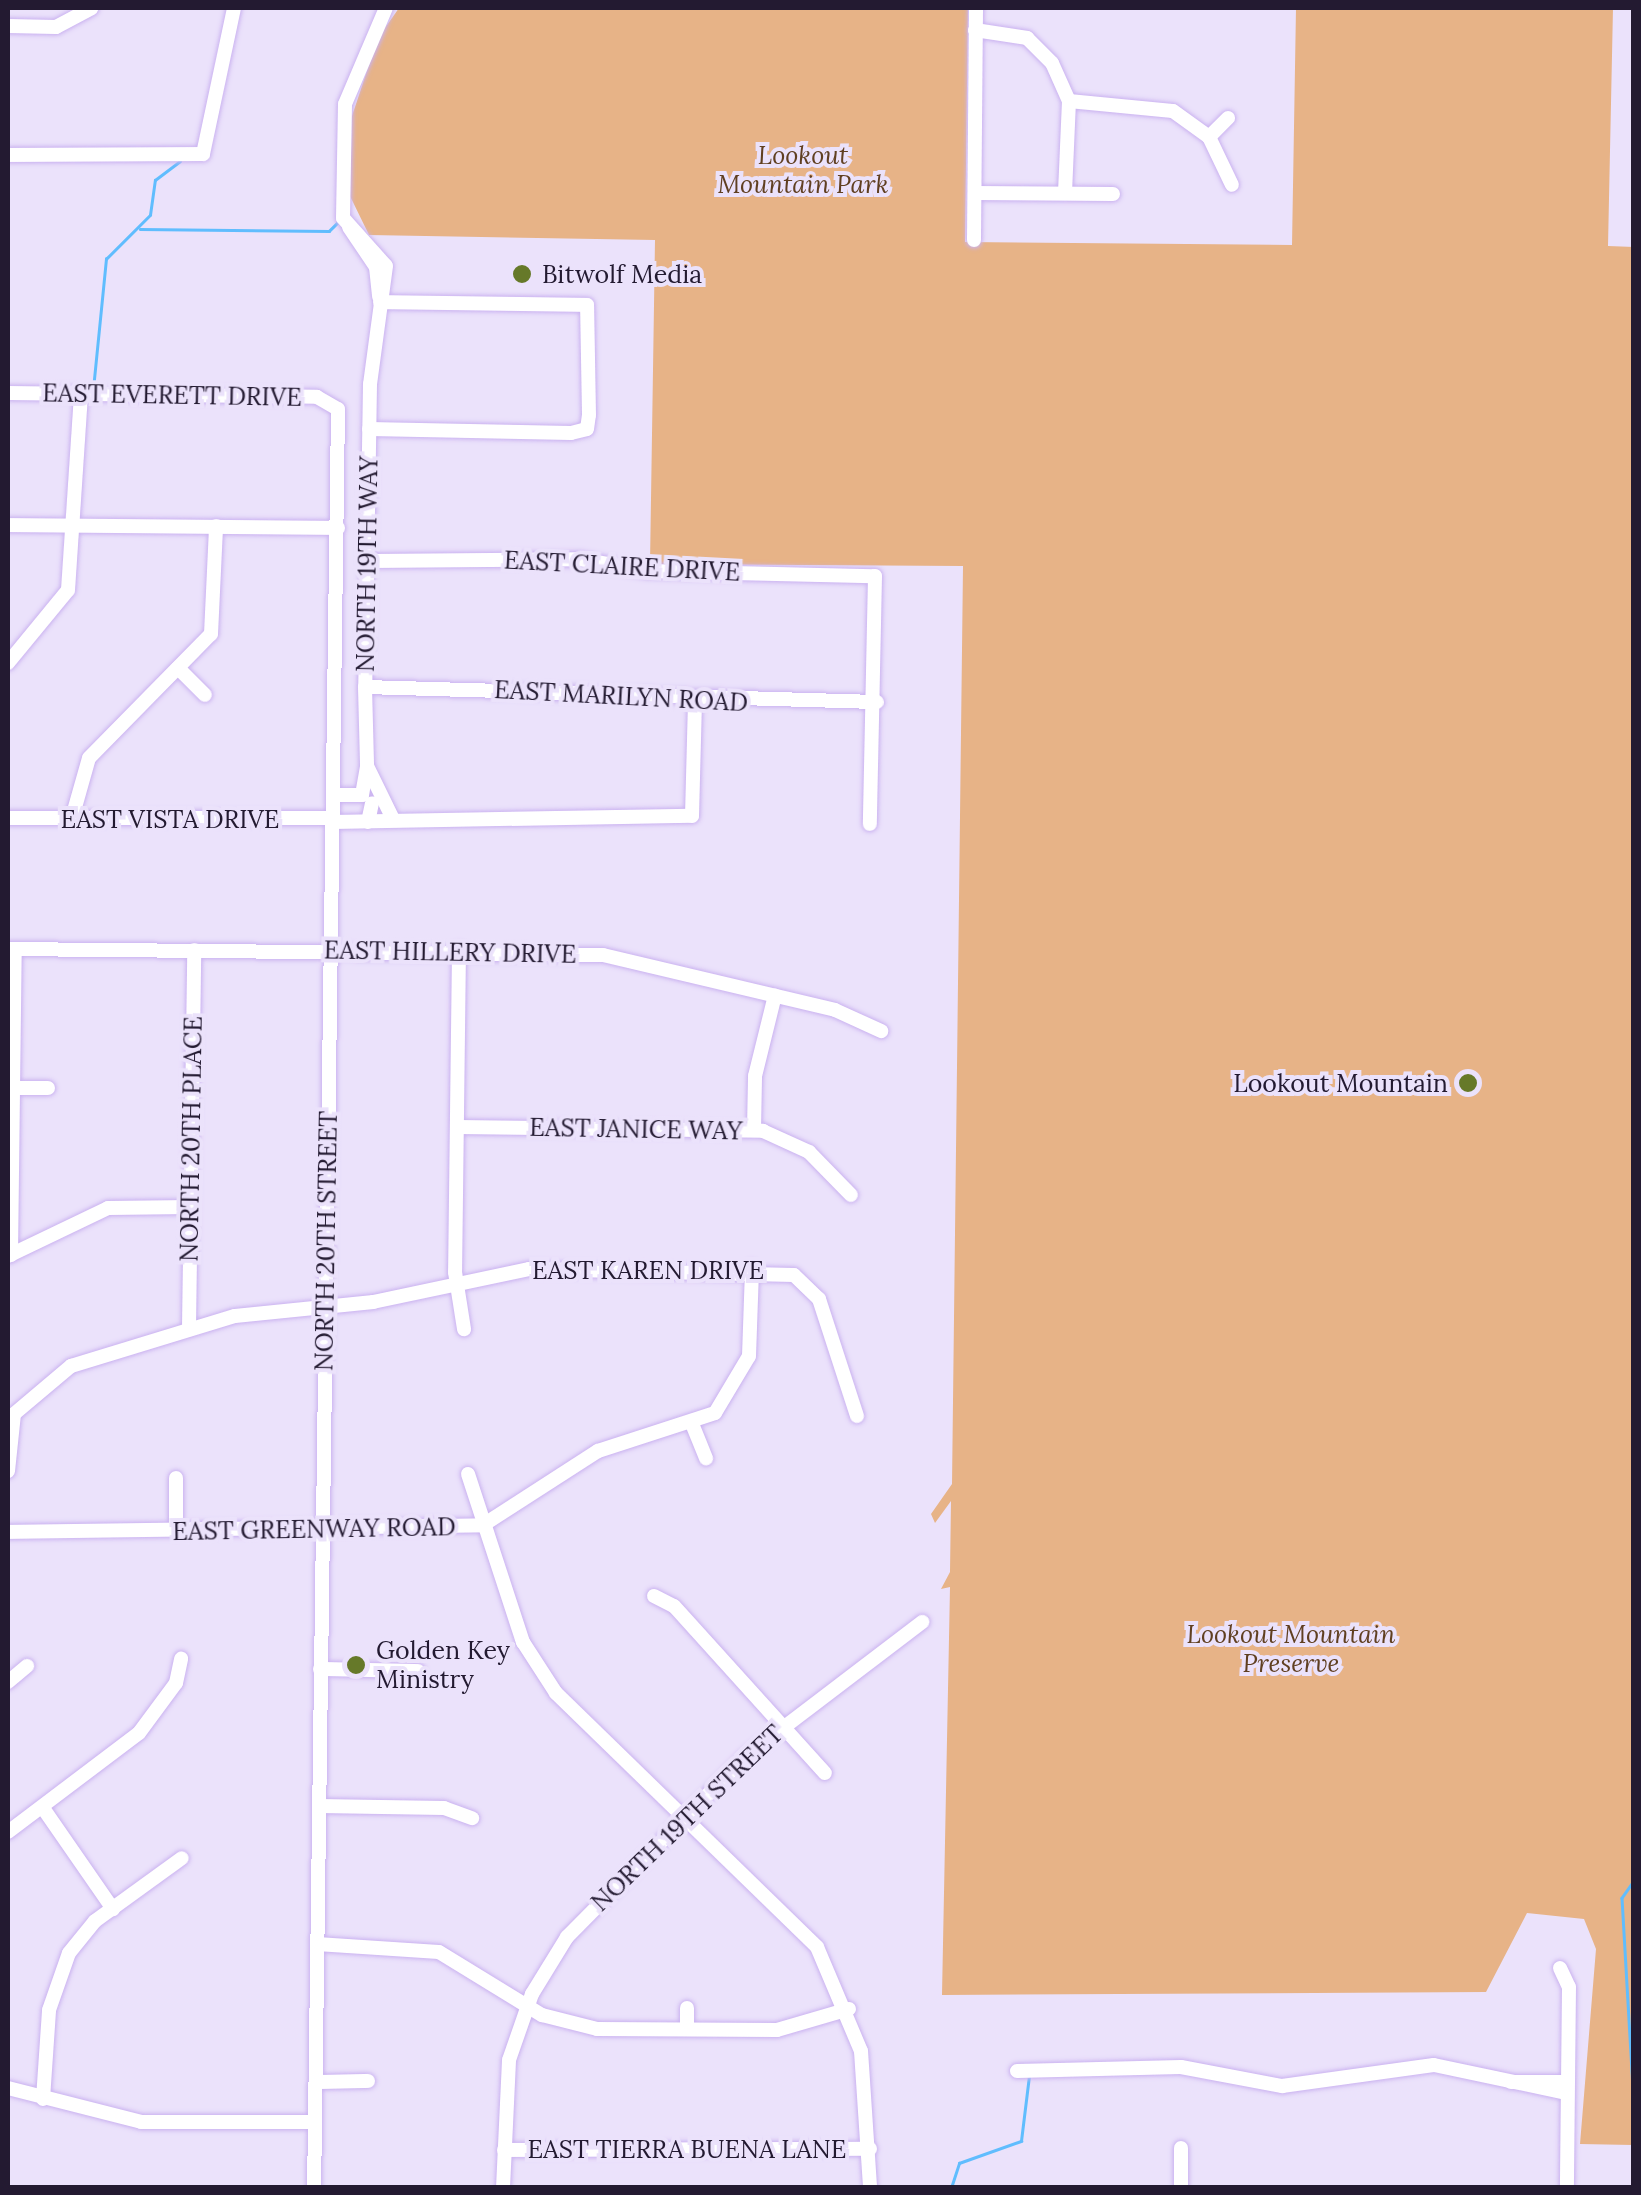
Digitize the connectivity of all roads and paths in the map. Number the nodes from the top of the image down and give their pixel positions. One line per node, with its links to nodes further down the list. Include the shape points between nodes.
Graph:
1 (234, 8): 10 (street, via 203,154)
2 (386, 8): 16 (street, NORTH 19TH WAY, via 345,104 343,218 380,252)
3 (976, 8): 6 (street)
4 (90, 11): 5 (street, via 56,26)
5 (8, 26)
6 (975, 30): 7 (street, via 1028,38); 12 (street)
7 (1068, 101): 9 (street, via 1148,104); 13 (street)
8 (1228, 118): 9 (street)
9 (1209, 137): 11 (street)
10 (8, 155)
11 (1232, 185)
12 (975, 193): 13 (street); 15 (street)
13 (1065, 193): 14 (street)
14 (1113, 194)
15 (974, 240)
16 (380, 302): 20 (street, NORTH 19TH WAY); 20 (street, via 587,305 587,429)
17 (8, 393): 18 (street, EAST EVERETT DRIVE)
18 (81, 394): 19 (street, EAST EVERETT DRIVE); 22 (street)
19 (334, 402): 24 (street, NORTH 20TH STREET)
20 (370, 429): 25 (street, NORTH 19TH WAY)
21 (8, 525): 22 (street)
22 (74, 526): 23 (street); 26 (street, via 64,602)
23 (216, 526): 24 (street); 27 (street, via 212,634)
24 (338, 528): 33 (street, NORTH 20TH STREET)
25 (369, 561): 28 (street, NORTH 19TH WAY); 31 (street, EAST CLAIRE DRIVE, via 580,559 646,571 875,576)
26 (8, 663)
27 (178, 668): 29 (street); 37 (street, via 81,768)
28 (364, 687): 30 (street, EAST MARILYN ROAD); 32 (street, NORTH 19TH WAY)
29 (205, 695)
30 (695, 701): 31 (street, EAST MARILYN ROAD); 35 (street, EAST VISTA DRIVE, via 692,816)
31 (877, 702): 40 (street)
32 (367, 766): 34 (street); 35 (street, NORTH 19TH WAY)
33 (332, 795): 34 (street, EAST VISTA DRIVE); 38 (street, NORTH 20TH STREET)
34 (367, 799): 35 (street, EAST VISTA DRIVE); 39 (street)
35 (392, 813): 39 (street, EAST VISTA DRIVE)
36 (8, 818): 37 (street, EAST VISTA DRIVE)
37 (72, 818): 38 (street, EAST VISTA DRIVE)
38 (332, 820): 39 (street, EAST VISTA DRIVE); 43 (street, NORTH 20TH STREET)
39 (368, 822)
40 (870, 824)
41 (12, 950): 42 (street, EAST HILLERY DRIVE); 47 (street)
42 (194, 950): 43 (street, EAST HILLERY DRIVE); 52 (street, NORTH 20TH PLACE)
43 (332, 950): 44 (street, EAST HILLERY DRIVE); 56 (street, NORTH 20TH STREET)
44 (459, 950): 45 (street, EAST HILLERY DRIVE, via 617,956); 49 (street)
45 (775, 995): 46 (street, EAST HILLERY DRIVE); 50 (street, via 755,1076)
46 (881, 1031)
47 (14, 1088): 48 (street); 53 (street)
48 (48, 1088)
49 (457, 1127): 50 (street, EAST JANICE WAY); 55 (street)
50 (754, 1130): 51 (street, EAST JANICE WAY, via 809,1152)
51 (851, 1195)
52 (190, 1207): 53 (street, via 108,1208); 57 (street, NORTH 20TH PLACE)
53 (9, 1256)
54 (752, 1268): 55 (street, EAST KAREN DRIVE, via 529,1269); 59 (street, EAST KAREN DRIVE, via 794,1275 819,1299); 60 (street, via 745,1371 728,1400)
55 (456, 1285): 56 (street, EAST KAREN DRIVE); 58 (street)
56 (325, 1305): 57 (street, EAST KAREN DRIVE); 66 (street, NORTH 20TH STREET)
57 (189, 1328): 62 (street, EAST KAREN DRIVE, via 71,1366 14,1414)
58 (464, 1329)
59 (858, 1416)
60 (693, 1426): 61 (street); 65 (street, EAST GREENWAY ROAD, via 598,1451)
61 (706, 1459)
62 (8, 1471)
63 (468, 1474): 65 (street)
64 (176, 1478): 67 (street)
65 (483, 1525): 66 (street, EAST GREENWAY ROAD); 80 (street, via 536,1666)
66 (321, 1530): 67 (street, EAST GREENWAY ROAD); 73 (street, NORTH 20TH STREET)
67 (176, 1531): 68 (street, EAST GREENWAY ROAD)
68 (8, 1532)
69 (654, 1596): 76 (street, via 674,1606)
70 (922, 1622): 76 (street, NORTH 19TH STREET, via 908,1640)
71 (181, 1659): 79 (street, via 176,1683 139,1733)
72 (27, 1666): 75 (street)
73 (320, 1669): 74 (street); 78 (street, NORTH 20TH STREET)
74 (418, 1671)
75 (8, 1682)
76 (783, 1724): 77 (street); 80 (street, NORTH 19TH STREET)
77 (825, 1773)
78 (319, 1806): 81 (street, via 444,1808); 85 (street, NORTH 20TH STREET)
79 (43, 1808): 82 (street); 84 (street)
80 (685, 1816): 89 (street, NORTH 19TH STREET, via 567,1938); 91 (street, via 796,1920)
81 (472, 1818)
82 (8, 1832)
83 (182, 1858): 84 (street)
84 (112, 1909): 87 (street, via 82,1932)
85 (318, 1944): 89 (street, via 439,1952); 95 (street, NORTH 20TH STREET)
86 (48, 1959): 87 (street)
87 (63, 1966): 98 (street, via 46,2030)
88 (1560, 1968): 96 (street, via 1569,1986)
89 (526, 2006): 92 (street, via 597,2029); 102 (street, NORTH 19TH STREET, via 507,2075)
90 (687, 2008): 92 (street)
91 (849, 2009): 92 (street, via 777,2030); 101 (street)
92 (686, 2029)
93 (1017, 2071): 96 (street, via 1181,2067 1282,2086 1434,2065)
94 (368, 2081): 95 (street)
95 (316, 2082): 99 (street, NORTH 20TH STREET)
96 (1560, 2087): 107 (street)
97 (8, 2088): 98 (street)
98 (43, 2098): 99 (street, via 141,2122)
99 (315, 2122): 103 (street, NORTH 20TH STREET)
100 (1181, 2148): 106 (street)
101 (870, 2149): 102 (street, EAST TIERRA BUENA LANE); 105 (street)
102 (504, 2150): 104 (street, NORTH 19TH STREET)
103 (314, 2188)
104 (502, 2188)
105 (870, 2188)
106 (1181, 2188)
107 (1566, 2188)

